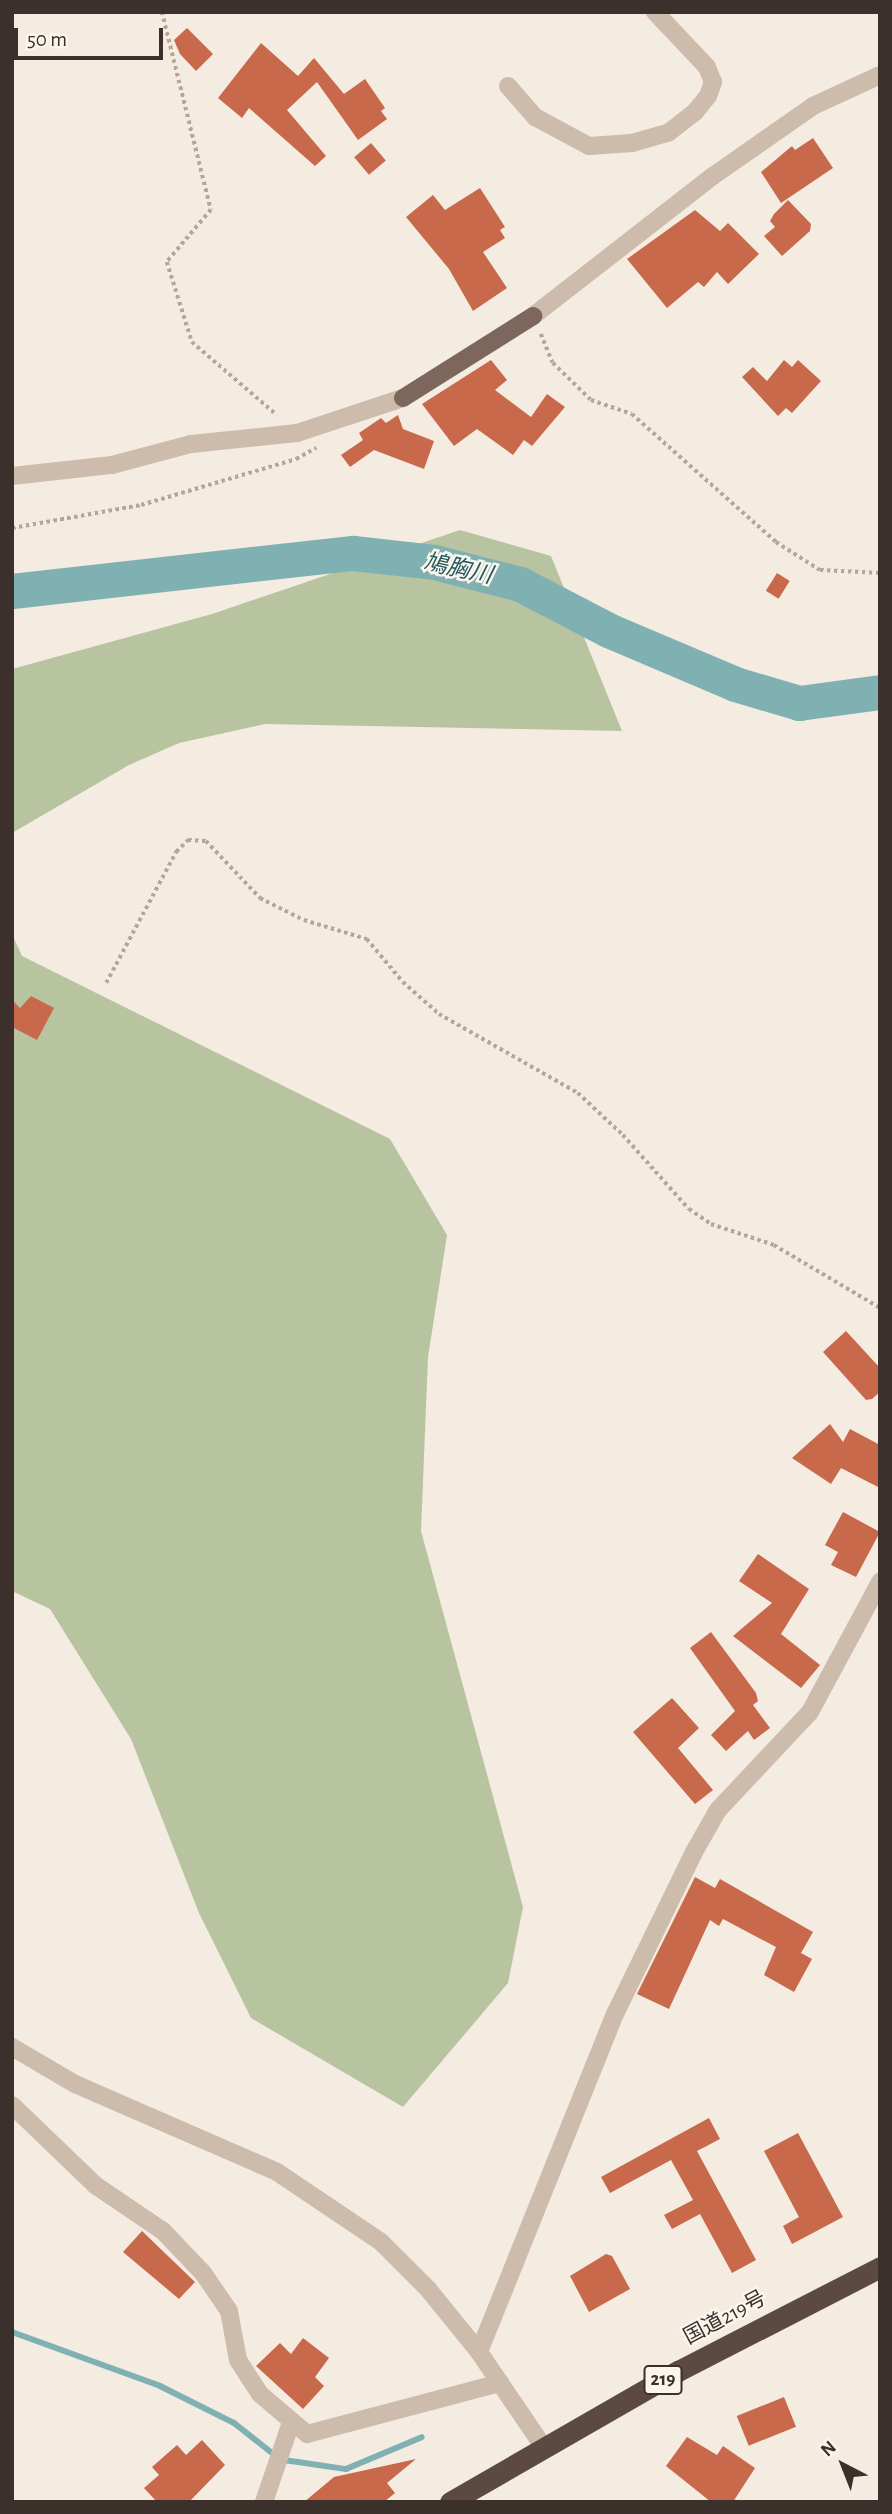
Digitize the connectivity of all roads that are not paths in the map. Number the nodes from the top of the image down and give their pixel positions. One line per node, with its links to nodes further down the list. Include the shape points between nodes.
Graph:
1 (655, 12): 3 (street, via 707,68 713,82 708,96 668,133 632,143 589,146 536,117)
2 (880, 75): 4 (street, via 813,106 713,176)
3 (508, 86)
4 (533, 316): 5 (main road)
5 (403, 398): 6 (street, via 298,433 191,444 112,464)
6 (12, 476)
7 (880, 1581): 11 (street, via 810,1712 718,1810 694,1852 615,2014)
8 (12, 2047): 11 (street, via 75,2084 277,2172 331,2205 382,2242)
9 (12, 2105): 13 (street, via 96,2185 163,2231 203,2273 229,2311 238,2360 260,2395)
10 (880, 2267): 14 (highway, 国道219号 / 219, via 678,2371)
11 (478, 2352): 12 (street)
12 (500, 2383): 13 (street, via 307,2434); 14 (street)
13 (290, 2425): 15 (street)
14 (545, 2449): 16 (highway, 国道219号 / 219)
15 (264, 2502)
16 (450, 2502)

